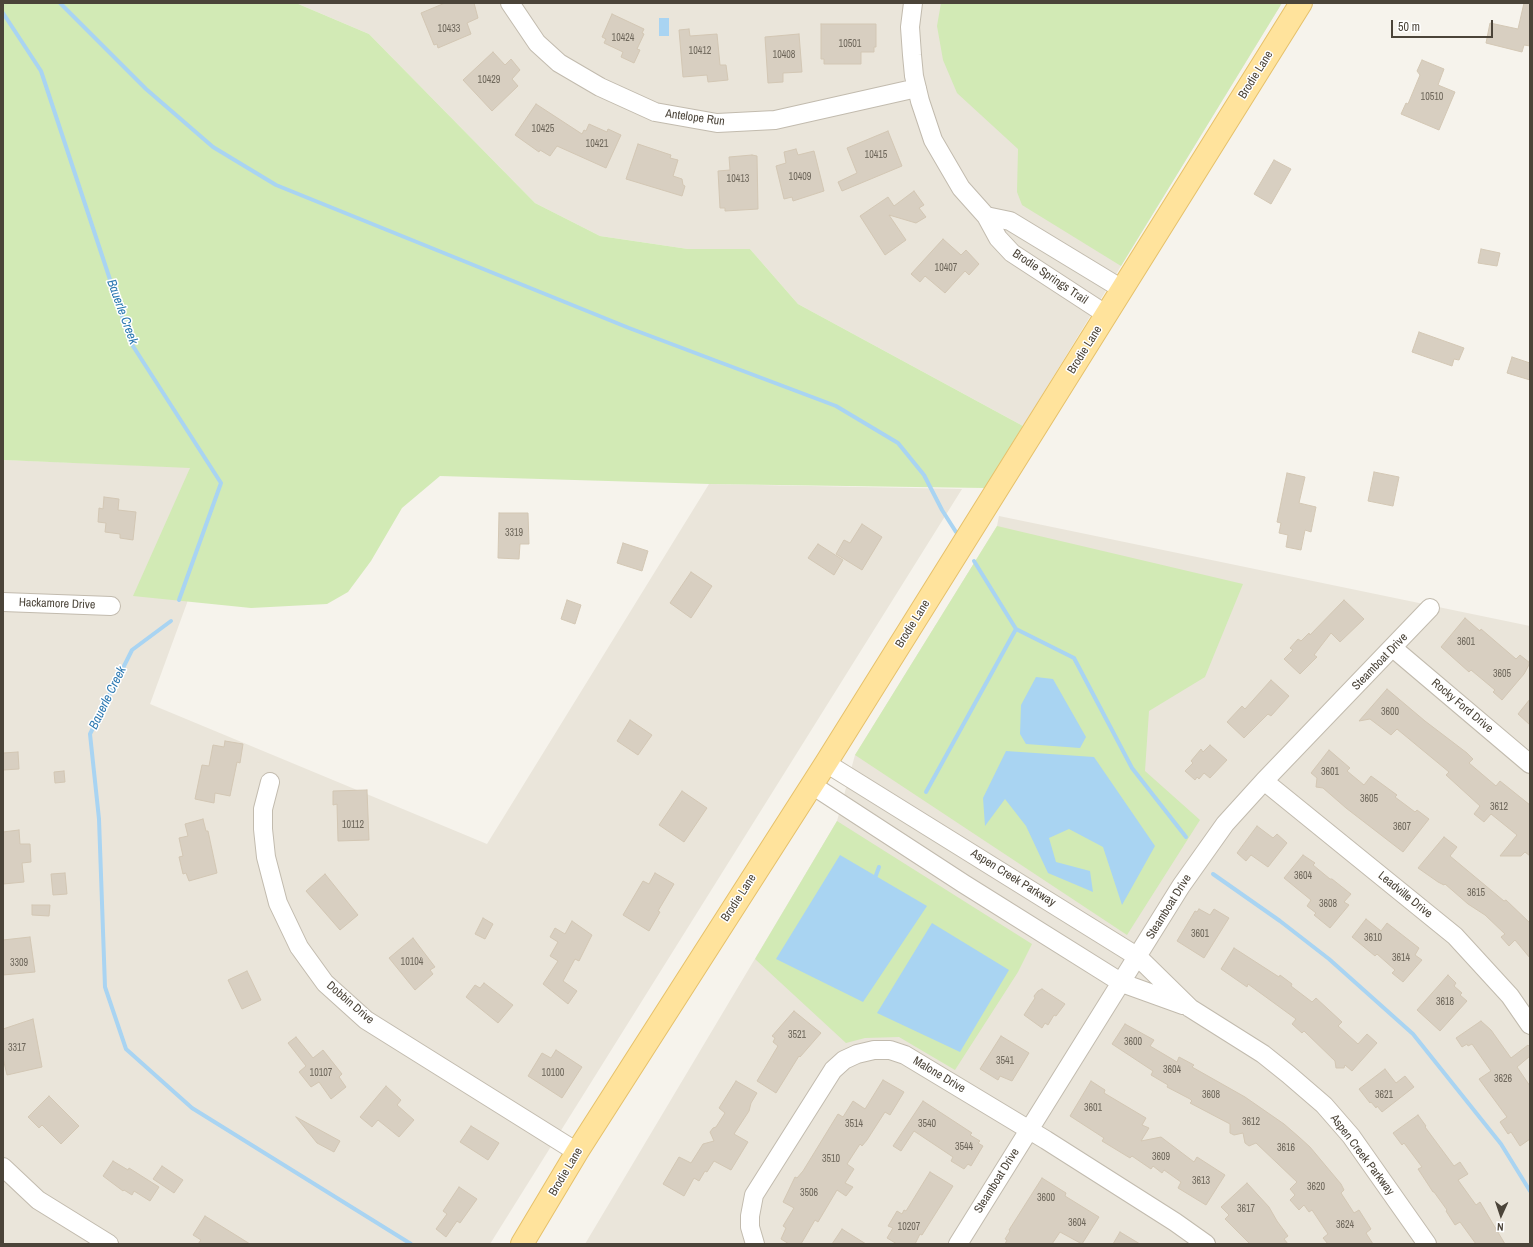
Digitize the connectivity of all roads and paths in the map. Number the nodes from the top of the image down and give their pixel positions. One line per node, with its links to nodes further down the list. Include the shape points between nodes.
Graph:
1 (510, 3): 4 (street, Antelope Run, via 537,43 559,63 600,87 655,112 717,123 775,120)
2 (913, 3): 4 (street, Brodie Springs Trail, via 910,27)
3 (1301, 3): 6 (main road, Brodie Lane)
4 (917, 88): 5 (street, Brodie Springs Trail, via 926,122 942,157 961,188)
5 (986, 216): 6 (street, Brodie Springs Trail, via 1010,221); 7 (street, Brodie Springs Trail, via 998,238 1012,253)
6 (1122, 289): 7 (main road, Brodie Lane)
7 (1107, 315): 12 (main road, Brodie Lane)
8 (3, 602): 9 (street, Hackamore Drive)
9 (111, 606)
10 (1430, 608): 11 (street, Steamboat Drive)
11 (1393, 648): 13 (street, Rocky Ford Drive); 14 (street, Steamboat Drive)
12 (826, 763): 16 (main road, Brodie Lane); 17 (street, Aspen Creek Parkway)
13 (1530, 764)
14 (1264, 780): 17 (street, Steamboat Drive, via 1225,824 1199,859); 20 (street, Leadville Drive, via 1455,936 1510,996)
15 (270, 782): 22 (street, Dobbin Drive, via 263,809 263,829 266,857 278,903 299,947 325,983 366,1020)
16 (812, 785): 18 (street, Aspen Creek Parkway); 22 (main road, Brodie Lane)
17 (1138, 956): 18 (street, Steamboat Drive); 19 (street, Aspen Creek Parkway)
18 (1122, 983): 19 (street, Aspen Creek Parkway); 21 (street, Steamboat Drive)
19 (1190, 1008): 29 (street, Aspen Creek Parkway, via 1263,1054 1324,1105 1351,1136)
20 (1530, 1025)
21 (1029, 1130): 26 (street, Malone Drive, via 905,1055 890,1050 857,1054 844,1060 833,1070 754,1195 750,1227); 27 (street, Steamboat Drive); 28 (street, Malone Drive)
22 (577, 1152): 25 (main road, Brodie Lane)
23 (3, 1167): 24 (street, via 38,1200)
24 (109, 1244)
25 (522, 1244)
26 (755, 1244)
27 (958, 1244)
28 (1206, 1244)
29 (1426, 1244)

